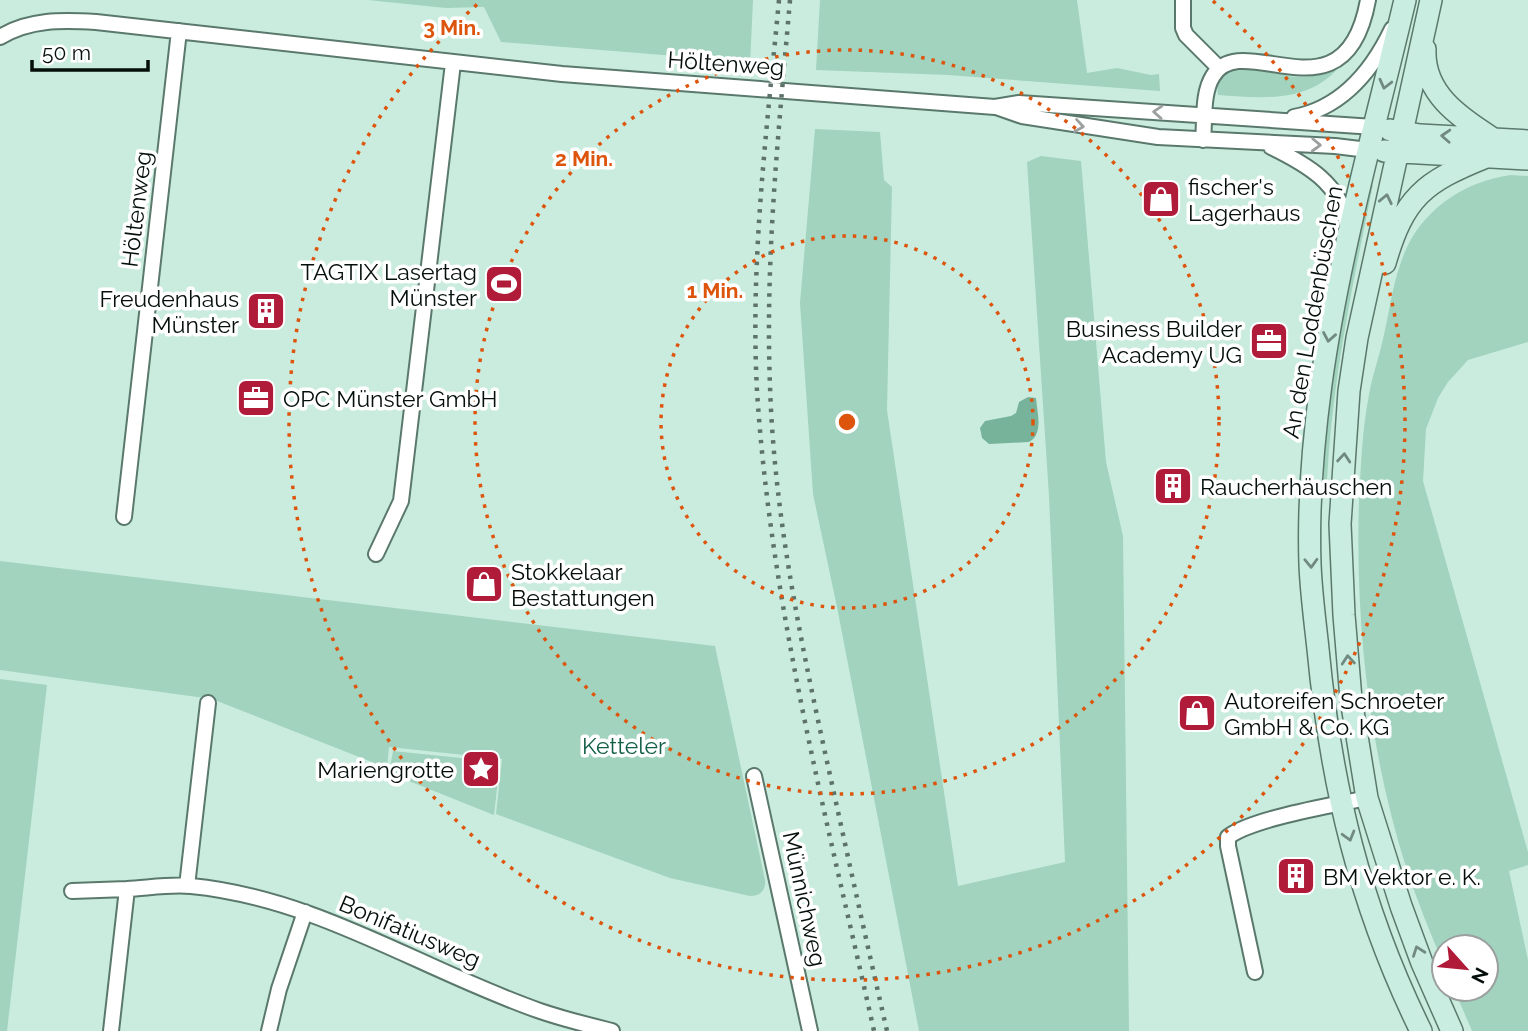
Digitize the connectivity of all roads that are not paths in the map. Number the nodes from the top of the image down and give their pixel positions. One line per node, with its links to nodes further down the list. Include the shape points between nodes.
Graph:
1 (1183, 0): 9 (street, via 1186,35)
2 (1368, 0): 9 (street, via 1357,36 1329,63 1298,69 1241,60)
3 (1405, 0): 12 (street, Höltenweg, via 1386,42 1362,78 1316,111); 13 (main road, An den Loddenbüschen, one-way to 13)
4 (1431, 0): 5 (main road)
5 (1426, 26): 16 (main road); 18 (main road, via 1430,80 1447,107)
6 (179, 31): 7 (street, Höltenweg, via 66,20 21,26); 8 (street, Höltenweg); 23 (street, Höltenweg)
7 (0, 37)
8 (453, 63): 10 (street, Höltenweg); 24 (street, via 401,501)
9 (1219, 68): 11 (street, via 1209,85)
10 (995, 107): 11 (street, Höltenweg, one-way to 10, via 1019,103); 14 (street, Höltenweg, one-way to 14, via 1077,125)
11 (1205, 116): 12 (street, Höltenweg); 14 (street)
12 (1275, 121): 13 (street, Höltenweg)
13 (1374, 127): 16 (main road); 19 (main road, An den Loddenbüschen)
14 (1203, 140): 17 (street, Höltenweg)
15 (1528, 141): 18 (main road)
16 (1399, 142): 18 (main road); 19 (main road); 22 (main road, one-way to 16)
17 (1264, 144): 19 (street, Höltenweg, one-way to 19); 21 (street, Höltenweg, via 1314,171 1335,191 1345,214)
18 (1489, 148): 20 (main road); 22 (main road, via 1433,183 1405,209)
19 (1368, 150): 21 (main road, An den Loddenbüschen)
20 (1528, 159)
21 (1347, 245): 28 (main road, An den Loddenbüschen, one-way to 28, via 1321,384 1312,467 1310,565 1323,699)
22 (1357, 338): 27 (main road, one-way to 22, via 1351,699 1340,524)
23 (124, 517)
24 (376, 554)
25 (208, 703): 29 (street)
26 (754, 776): 37 (street, Münnichweg)
27 (1367, 799): 28 (street); 39 (main road, one-way to 27, via 1401,906)
28 (1340, 804): 33 (street, via 1239,830 1228,837); 38 (main road, An den Loddenbüschen, one-way to 38, via 1368,907)
29 (187, 886): 30 (street, Bonifatiusweg); 32 (street, Bonifatiusweg, via 248,895)
30 (127, 889): 31 (street, Bonifatiusweg); 34 (street)
31 (72, 891)
32 (304, 912): 35 (street); 36 (street, Bonifatiusweg, via 540,1011)
33 (1255, 972)
34 (111, 1031)
35 (269, 1031)
36 (612, 1031)
37 (810, 1031)
38 (1420, 1031)
39 (1452, 1031)

